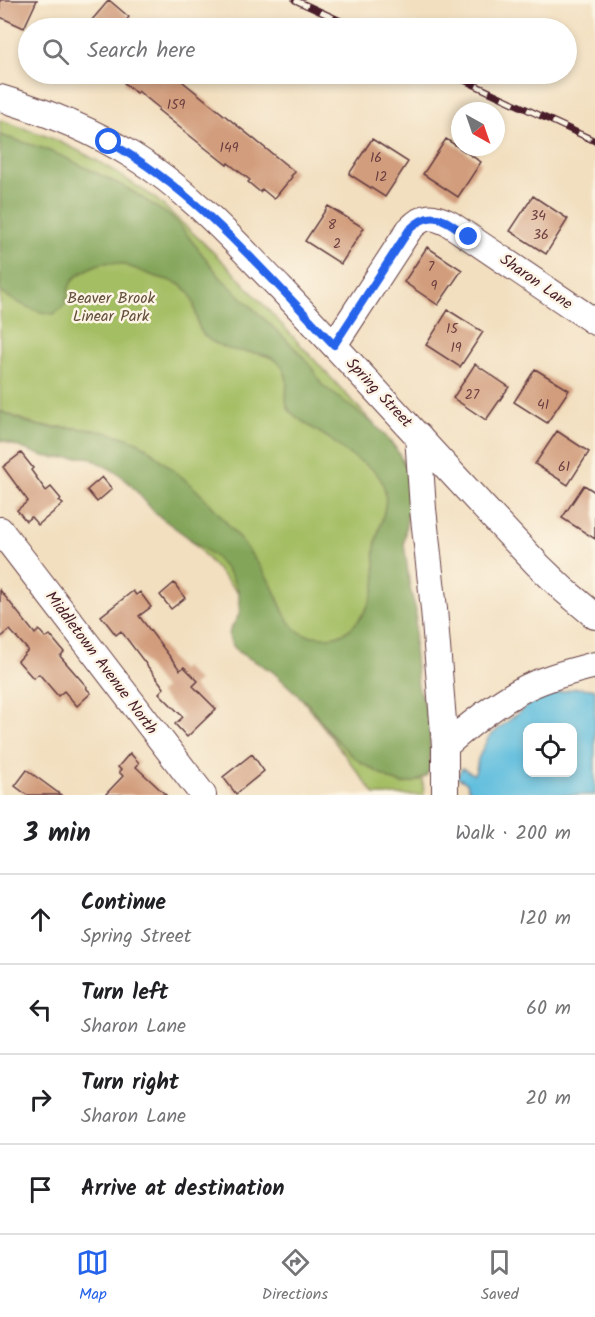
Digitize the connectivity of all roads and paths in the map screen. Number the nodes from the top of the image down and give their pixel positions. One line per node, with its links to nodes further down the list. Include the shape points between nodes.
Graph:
1 (0, 98): 3 (street, Spring Street, via 76,125 159,174 213,220)
2 (595, 322): 3 (street, Sharon Lane, via 450,224 426,217 409,230)
3 (334, 345): 4 (street, Spring Street)
4 (418, 435): 6 (street, Spring Street, via 538,565); 8 (street, Spring Street)
5 (0, 530): 9 (street, Middletown Avenue North)
6 (595, 616)
7 (595, 665): 8 (street, via 522,690 477,719)
8 (445, 746): 10 (street, Spring Street)
9 (202, 795)
10 (446, 795)

